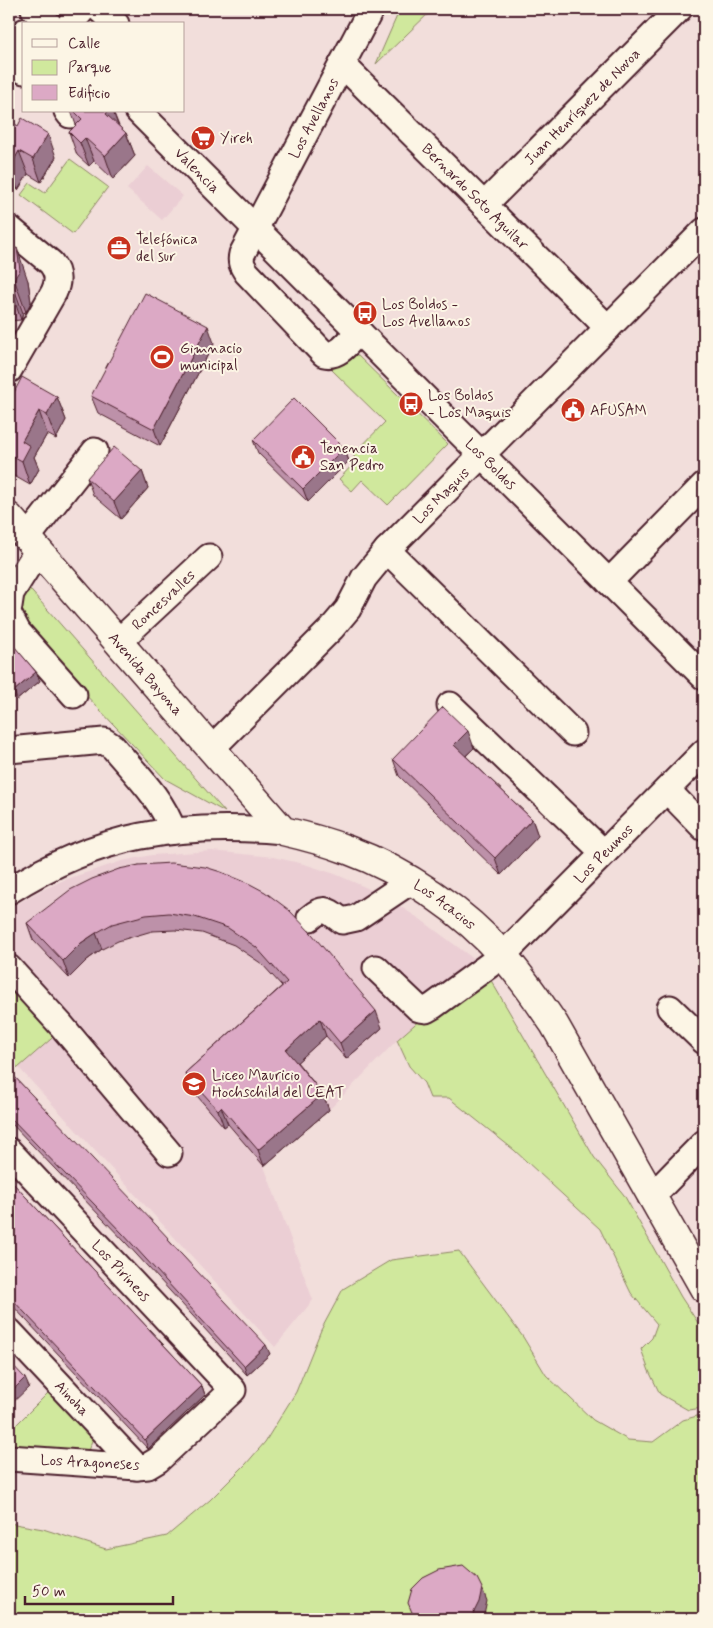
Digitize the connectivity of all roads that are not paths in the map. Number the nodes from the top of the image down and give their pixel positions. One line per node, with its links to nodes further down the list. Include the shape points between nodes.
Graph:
1 (83, 9): 5 (street)
2 (99, 9): 6 (street)
3 (371, 9): 8 (street, Los Avellanos)
4 (680, 9): 11 (street, Juan Henríquez de Novoa)
5 (72, 22)
6 (114, 22)
7 (22, 35): 9 (street, via 12,47 11,54)
8 (342, 64): 11 (street, Bernardo Soto Aguilar); 13 (street, Los Avellanos)
9 (22, 69)
10 (139, 112): 13 (street, Valencia)
11 (484, 205): 15 (street, Bernardo Soto Aguilar)
12 (9, 228): 17 (street, via 51,263 58,281)
13 (256, 228): 16 (street, Los Boldos); 16 (street, Los Avellanos, via 242,254 242,267 319,350 334,355)
14 (704, 231): 15 (street, Los Maquis)
15 (608, 328): 19 (street, Los Maquis)
16 (359, 331): 19 (street, Los Boldos)
17 (9, 370)
18 (95, 451): 22 (street)
19 (482, 454): 23 (street, Los Maquis); 25 (street, Los Boldos)
20 (704, 485): 25 (street)
21 (9, 517): 22 (main road, Avenida Bayona)
22 (32, 544): 26 (street, via 11,593); 28 (main road, Avenida Bayona)
23 (387, 550): 32 (street); 33 (street, Los Maquis, via 364,578 348,609 332,628)
24 (209, 557): 28 (street, Roncesvalles)
25 (609, 582): 29 (street, Los Boldos)
26 (9, 606)
27 (9, 615): 30 (street, via 18,632)
28 (118, 642): 33 (main road, Avenida Bayona)
29 (704, 677)
30 (74, 695)
31 (450, 705): 40 (street)
32 (573, 733)
33 (211, 748): 39 (main road, Avenida Bayona)
34 (9, 750): 38 (street, via 104,741 113,747 160,804)
35 (704, 752): 36 (street, Los Peumos)
36 (667, 790): 37 (street); 40 (street, Los Peumos)
37 (704, 828)
38 (173, 831): 39 (street, Los Acacios, via 212,827); 42 (street, Los Acacios, via 108,844)
39 (283, 831): 43 (main road, Los Acacios, via 349,850)
40 (604, 853): 46 (street, Los Peumos)
41 (9, 870): 42 (street)
42 (36, 874): 44 (street, Los Acacios)
43 (411, 881): 45 (street, via 356,918 342,921 326,910 319,910); 46 (main road, Los Acacios, via 448,907)
44 (9, 891)
45 (310, 918)
46 (503, 955): 48 (street, Los Peumos, via 426,1010 419,1009); 54 (main road, Los Acacios, via 554,1024)
47 (9, 968): 53 (street)
48 (376, 968)
49 (670, 1008): 50 (street)
50 (704, 1041)
51 (704, 1143): 54 (street)
52 (9, 1151): 57 (street, Los Pirineos)
53 (169, 1153)
54 (651, 1197): 55 (main road, Los Acacios)
55 (704, 1288)
56 (9, 1331): 59 (street, Ainoha)
57 (233, 1390): 59 (street, Los Aragoneses, via 158,1460 148,1466)
58 (9, 1458): 59 (street, Los Aragoneses)
59 (137, 1467)

